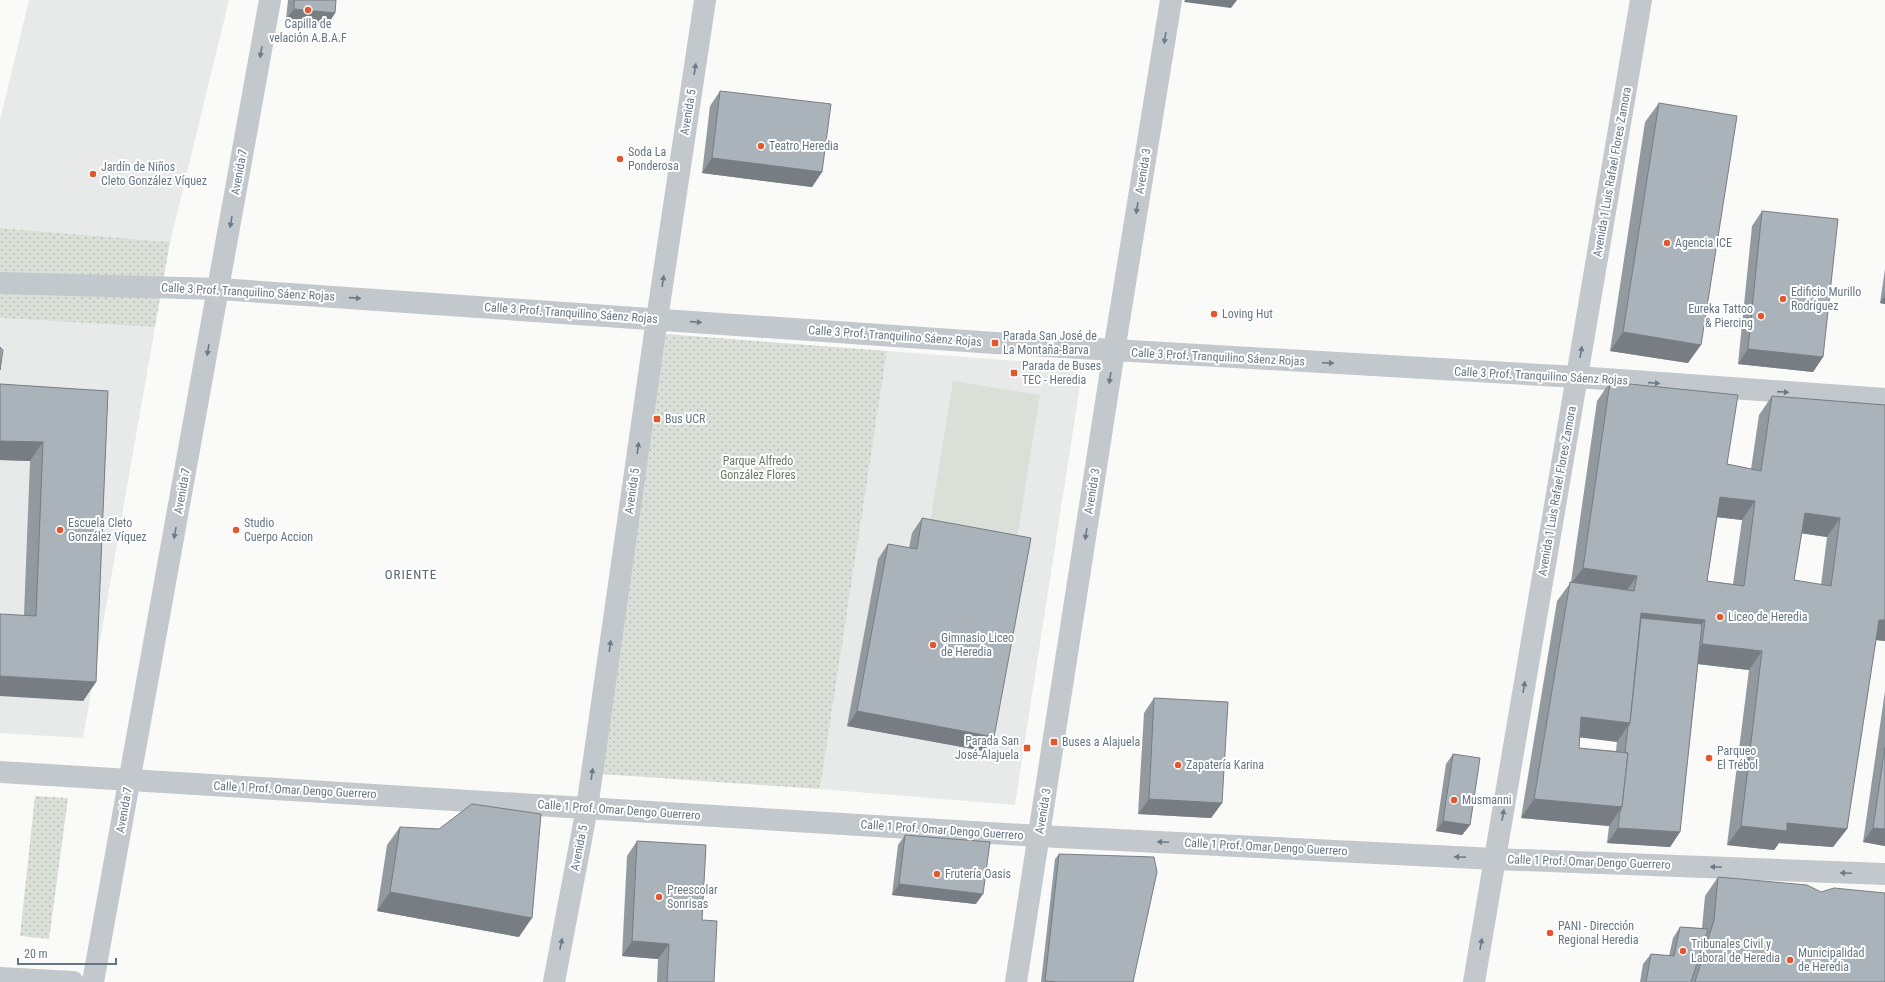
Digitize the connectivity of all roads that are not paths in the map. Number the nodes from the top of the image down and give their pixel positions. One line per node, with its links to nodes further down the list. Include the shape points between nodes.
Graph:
1 (270, 0): 6 (street, Avenida 7, one-way to 6)
2 (705, 0): 7 (street, Avenida 5, one-way to 2)
3 (1171, 0): 8 (street, Avenida 3, one-way to 8)
4 (1641, 0): 9 (street, Avenida 1 Luis Rafael Flores Zamora, one-way to 4)
5 (0, 283): 6 (street, Calle 3 Prof. Tranquilino Sáenz Rojas)
6 (219, 289): 7 (street, Calle 3 Prof. Tranquilino Sáenz Rojas, one-way to 7); 12 (street, Avenida 7, one-way to 12)
7 (657, 319): 8 (street, Calle 3 Prof. Tranquilino Sáenz Rojas, one-way to 8); 13 (street, Avenida 5, one-way to 7)
8 (1114, 351): 9 (street, Calle 3 Prof. Tranquilino Sáenz Rojas, one-way to 9); 14 (street, Avenida 3, one-way to 14)
9 (1577, 377): 10 (street, Calle 3 Prof. Tranquilino Sáenz Rojas, one-way to 10); 15 (street, Avenida 1 Luis Rafael Flores Zamora, one-way to 9)
10 (1885, 399)
11 (0, 772): 12 (street, Calle 1 Prof. Omar Dengo Guerrero)
12 (130, 780): 13 (street, Calle 1 Prof. Omar Dengo Guerrero); 19 (street, Avenida 7)
13 (587, 808): 14 (street, Calle 1 Prof. Omar Dengo Guerrero); 20 (street, Avenida 5, one-way to 13)
14 (1039, 836): 15 (street, Calle 1 Prof. Omar Dengo Guerrero, one-way to 14); 21 (street, Avenida 3)
15 (1495, 859): 16 (street, Calle 1 Prof. Omar Dengo Guerrero, one-way to 15); 22 (street, Avenida 1 Luis Rafael Flores Zamora, one-way to 15)
16 (1885, 874)
17 (0, 978): 18 (street)
18 (73, 982)
19 (93, 982)
20 (554, 982)
21 (1016, 982)
22 (1474, 982)

